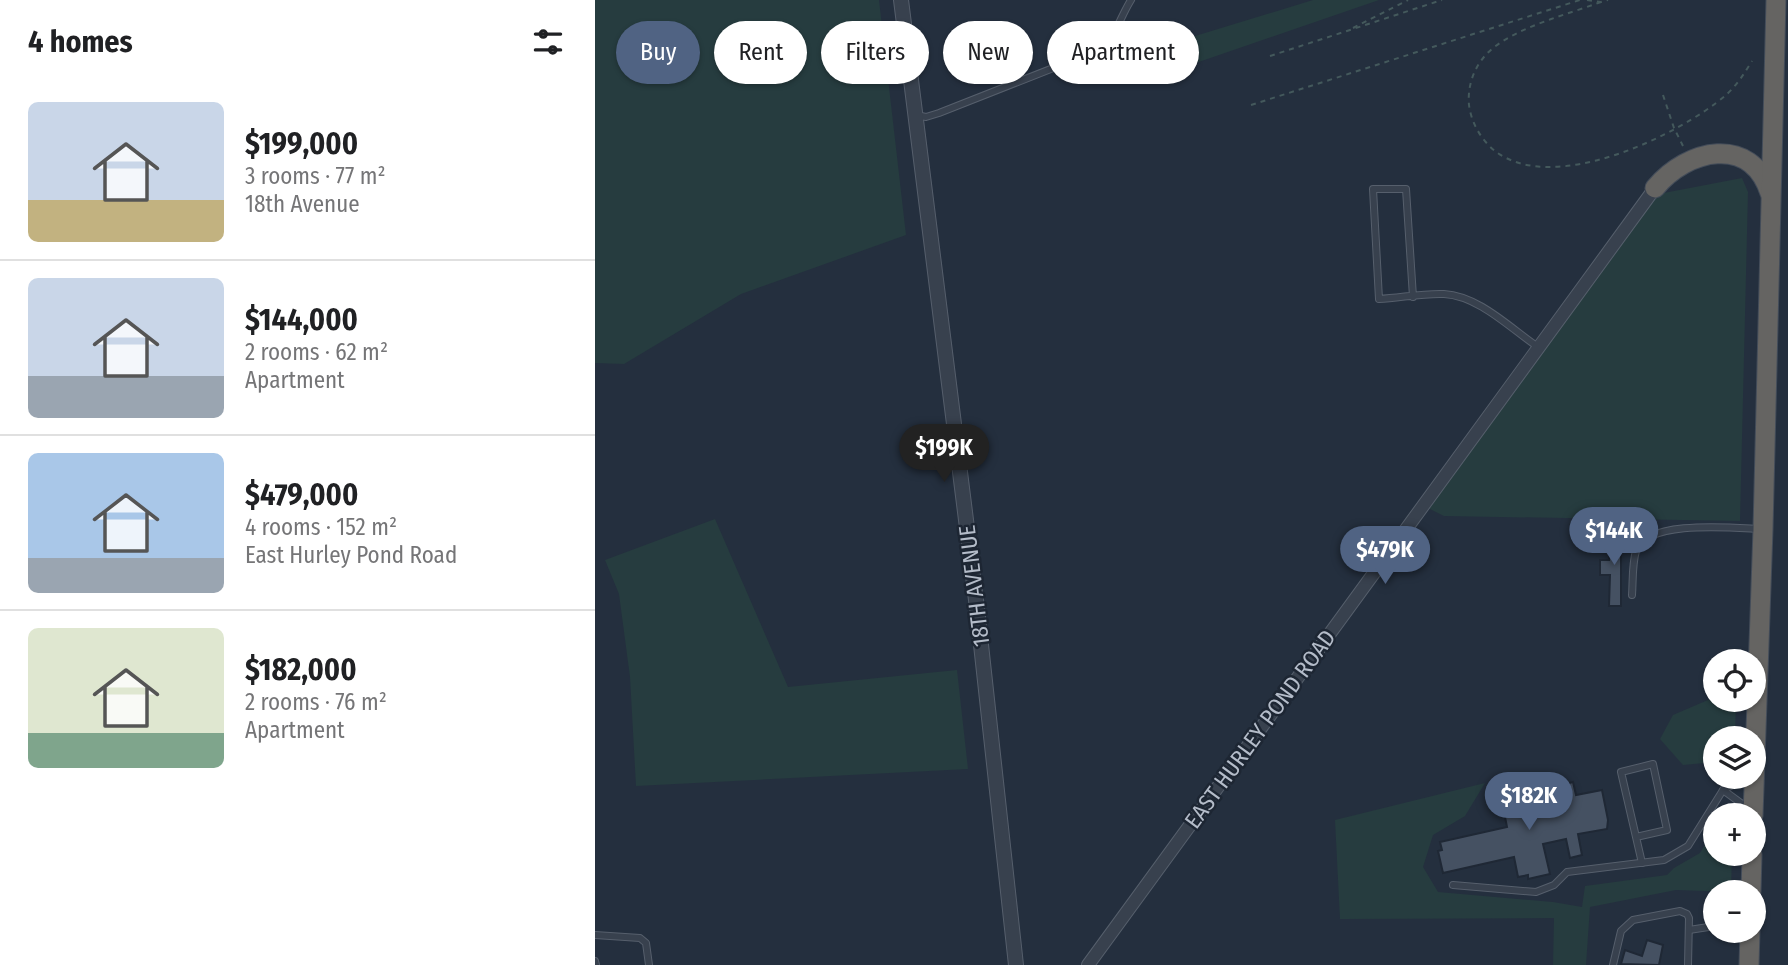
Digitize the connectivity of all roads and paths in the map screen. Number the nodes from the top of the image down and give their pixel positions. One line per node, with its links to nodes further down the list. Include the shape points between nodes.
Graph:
1 (901, 0): 15 (street, 18TH AVENUE)
2 (1131, 0): 15 (lane, via 1104,48 939,113)
3 (1408, 0): 10 (path)
4 (1442, 0): 10 (path)
5 (1580, 0): 14 (path)
6 (1587, 0): 9 (path)
7 (1608, 0): 9 (path)
8 (1776, 0): 19 (highway)
9 (1601, 2): 16 (path, via 1512,37 1485,56 1473,74 1469,96 1479,133 1507,158 1555,167 1613,156)
10 (1348, 30): 11 (path)
11 (1270, 56)
12 (1752, 61): 16 (path, via 1728,93)
13 (1663, 95): 16 (path)
14 (1251, 105)
15 (916, 115): 35 (street, 18TH AVENUE)
16 (1674, 128): 17 (path)
17 (1689, 160): 18 (highway); 19 (highway, via 1714,155 1747,159 1762,173)
18 (1655, 188): 21 (street, EAST HURLEY POND ROAD)
19 (1771, 196): 22 (highway)
20 (1413, 297): 20 (lane, via 1406,189 1373,189 1379,299); 21 (lane, via 1445,294 1478,304)
21 (1539, 348): 36 (street, EAST HURLEY POND ROAD)
22 (1763, 529): 23 (lane, via 1700,526 1642,541 1636,551); 24 (highway)
23 (1632, 595)
24 (1756, 726)
25 (1723, 790): 26 (lane); 28 (lane, via 1688,846 1664,860)
26 (1739, 803)
27 (1636, 837): 27 (lane, via 1621,772 1653,764 1667,830); 28 (lane)
28 (1642, 863): 29 (lane, via 1567,872 1555,885 1536,892)
29 (1453, 885)
30 (1703, 928): 31 (lane)
31 (1689, 930): 37 (lane, via 1687,914 1680,911 1633,920 1621,931); 38 (lane)
32 (595, 935): 34 (lane, via 641,938)
33 (1750, 943): 39 (highway)
34 (649, 965)
35 (1016, 965)
36 (1088, 965)
37 (1613, 965)
38 (1688, 965)
39 (1749, 965)

